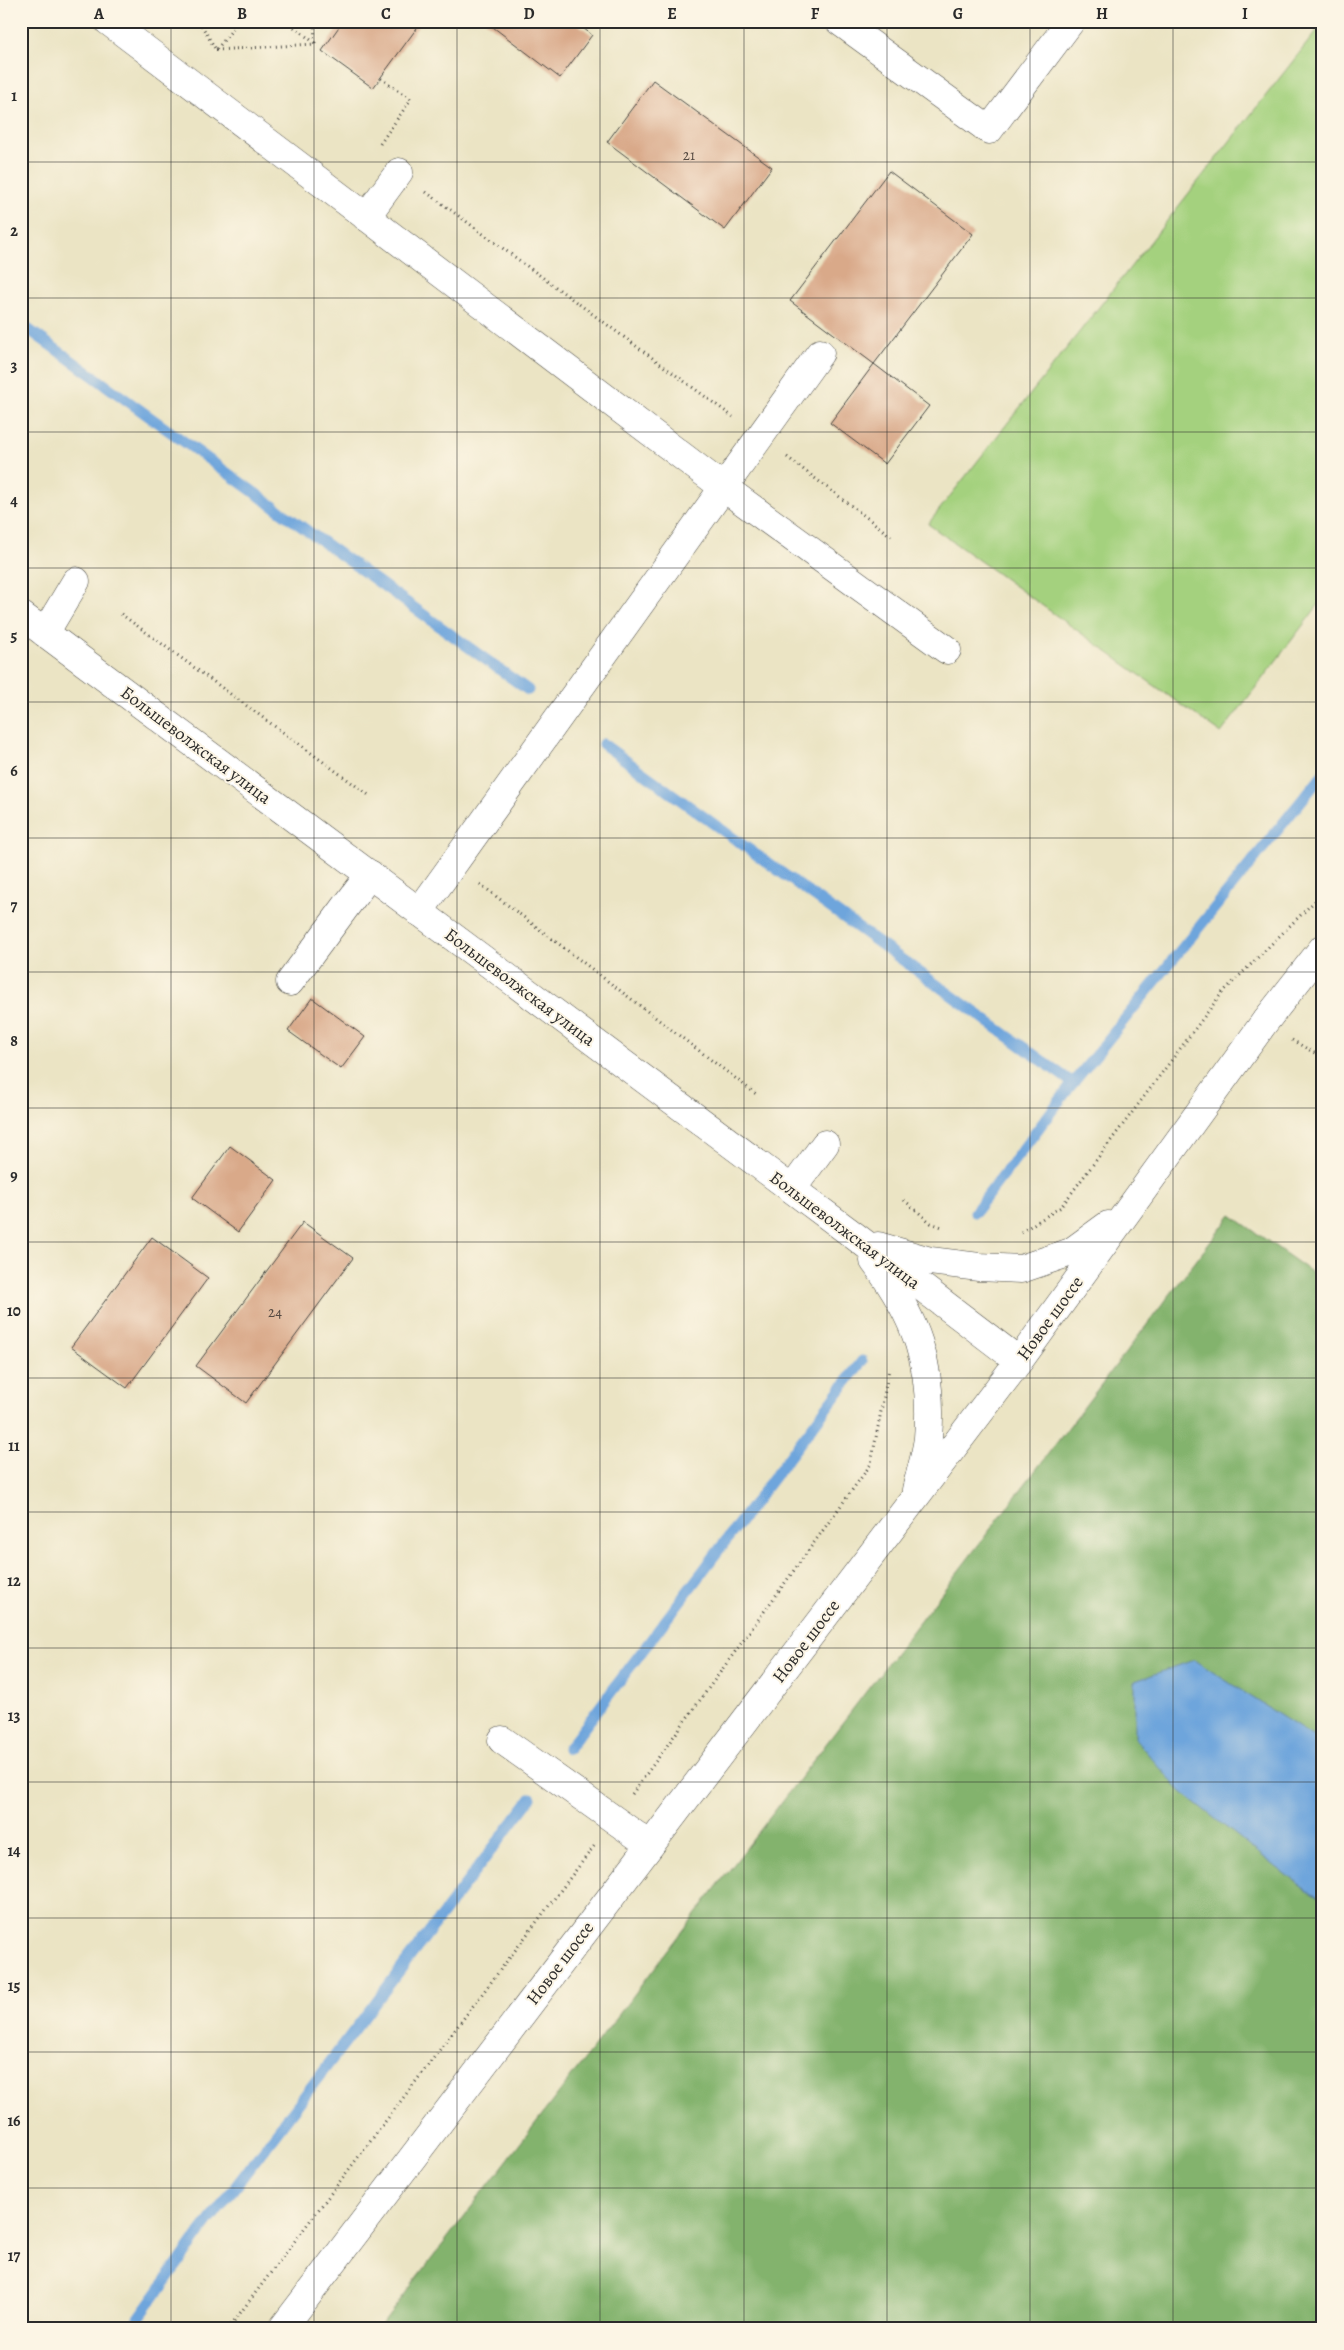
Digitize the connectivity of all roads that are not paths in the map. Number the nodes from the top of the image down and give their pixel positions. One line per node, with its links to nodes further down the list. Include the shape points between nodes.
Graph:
1 (108, 21): 5 (main road)
2 (839, 21): 3 (main road, via 990,130)
3 (1071, 21)
4 (399, 172): 5 (main road)
5 (366, 217): 7 (main road)
6 (820, 353): 7 (main road)
7 (723, 487): 11 (main road); 13 (main road)
8 (76, 581): 10 (main road)
9 (21, 615): 10 (main road, Большеволжская улица)
10 (45, 632): 12 (main road, Большеволжская улица)
11 (947, 650)
12 (370, 874): 13 (main road, Большеволжская улица); 15 (main road)
13 (419, 912): 17 (main road, Большеволжская улица)
14 (1323, 948): 18 (main road, Новое шоссе, via 1264,1023)
15 (290, 982)
16 (825, 1144): 17 (main road)
17 (792, 1189): 19 (main road, Большеволжская улица)
18 (1131, 1208): 19 (main road, via 1071,1252 1021,1269 979,1268 930,1261 893,1252); 20 (main road, Новое шоссе)
19 (856, 1237): 20 (main road, Большеволжская улица); 21 (main road, via 902,1302 919,1341 929,1385 928,1439)
20 (1019, 1361): 21 (main road, Новое шоссе)
21 (914, 1499): 23 (main road, Новое шоссе)
22 (502, 1740): 23 (main road)
23 (650, 1845): 24 (main road, Новое шоссе)
24 (282, 2329)

